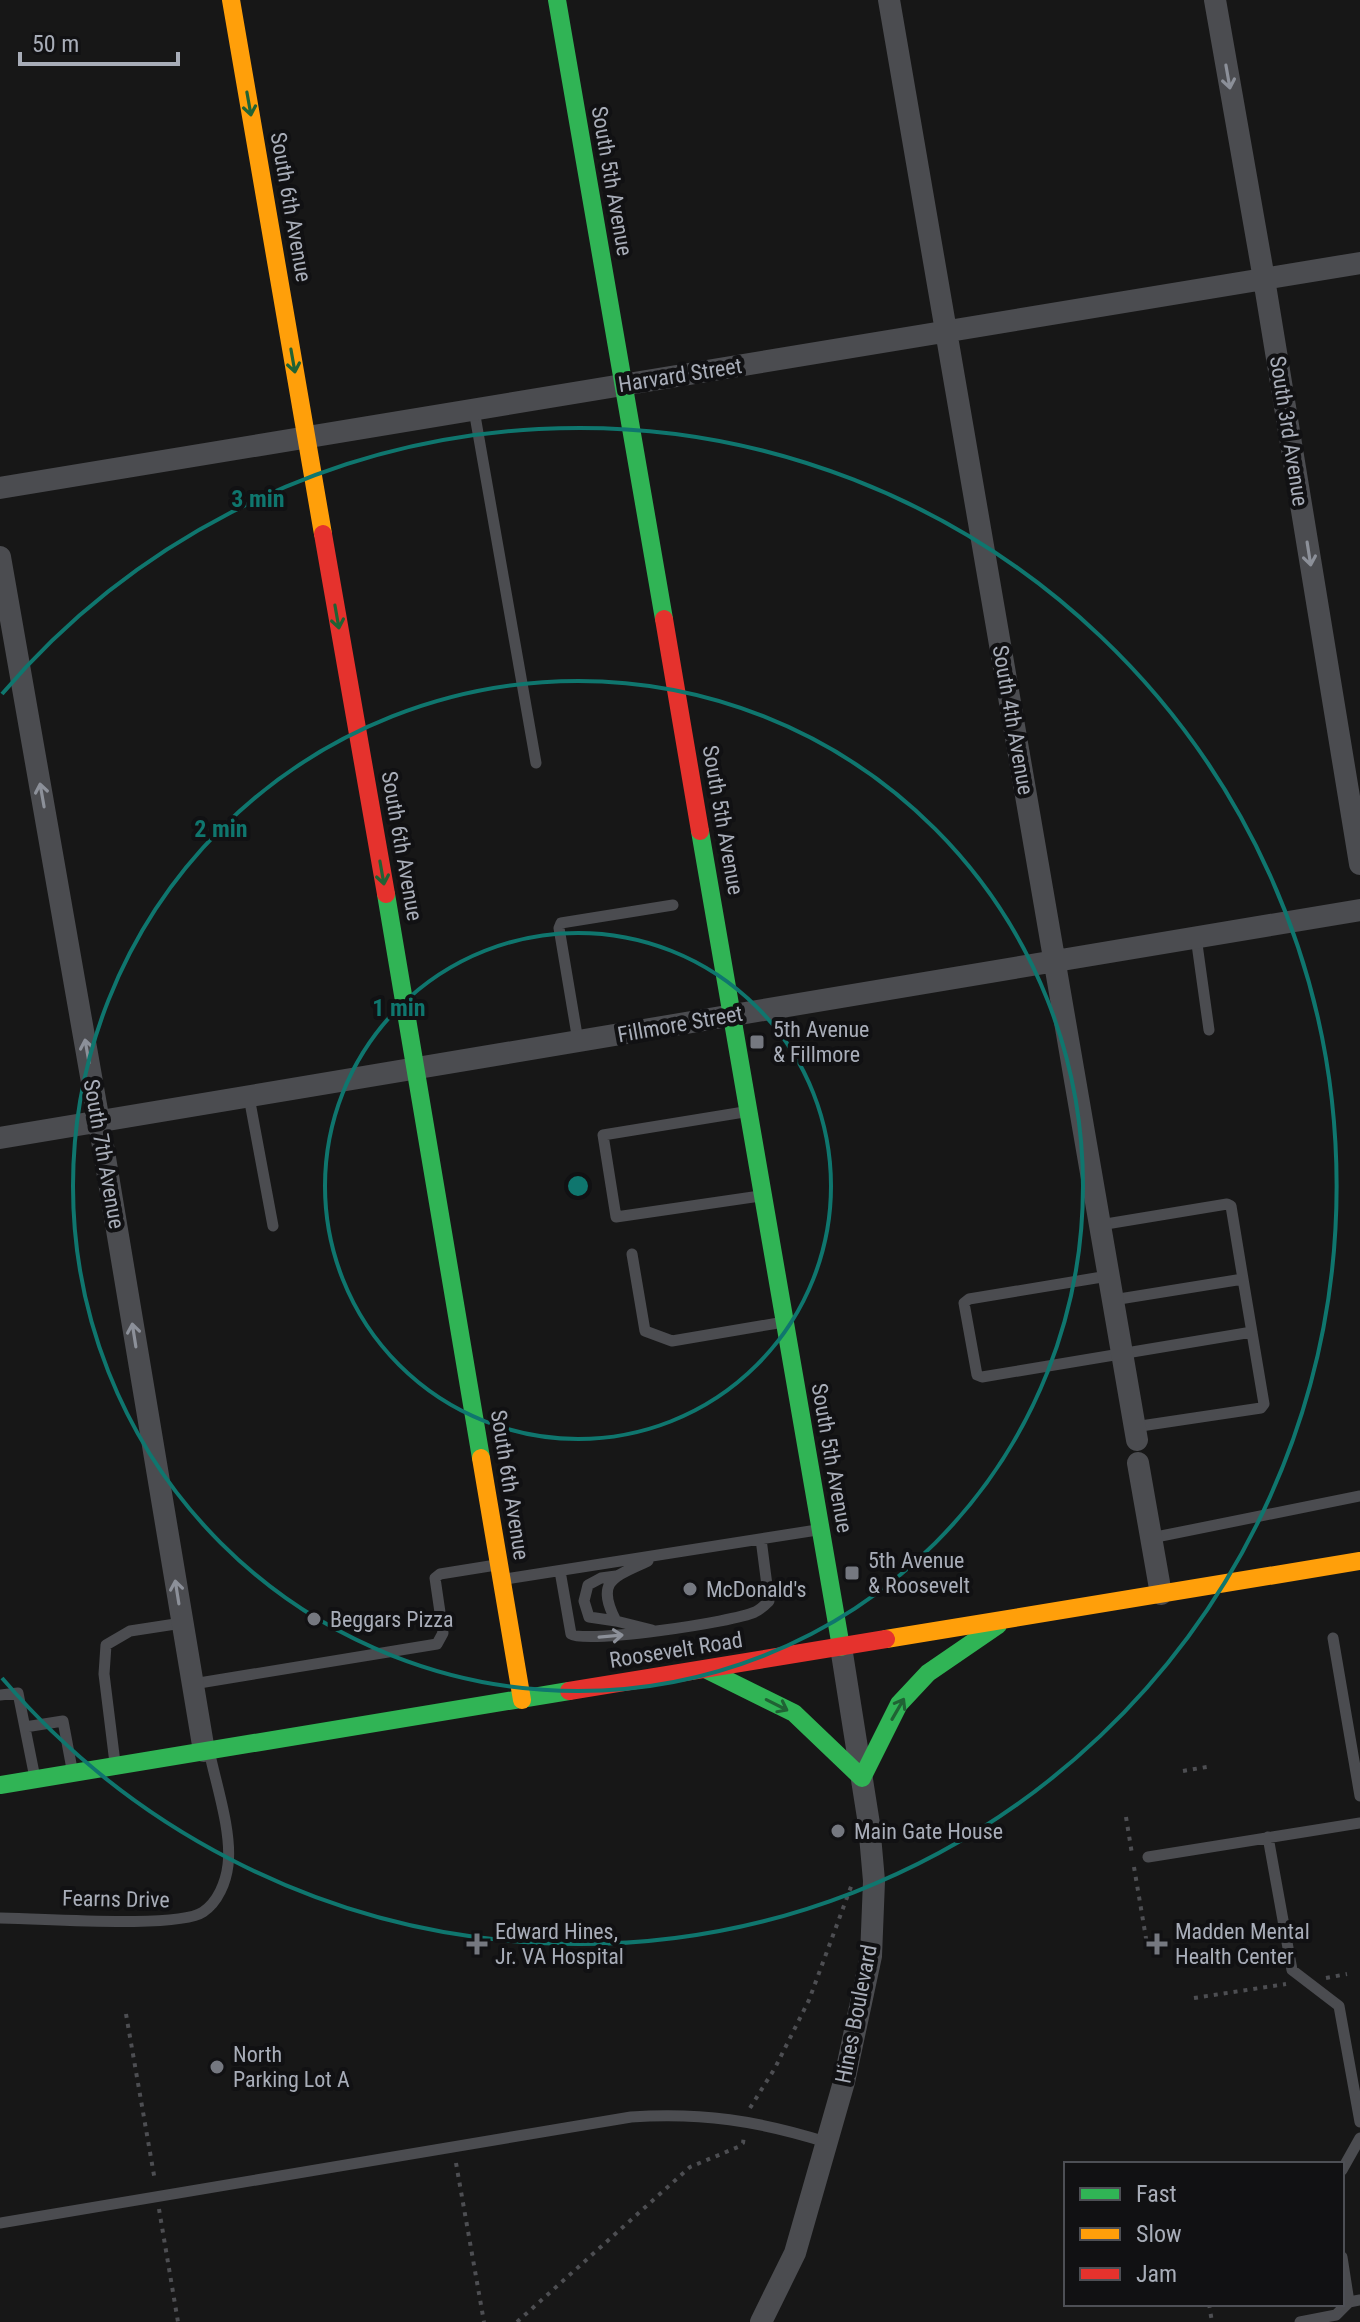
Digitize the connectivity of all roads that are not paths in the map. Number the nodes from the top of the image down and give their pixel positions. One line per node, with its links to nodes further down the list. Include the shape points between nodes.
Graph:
1 (231, 0): 10 (street, South 6th Avenue, one-way to 10)
2 (557, 0): 8 (street, South 5th Avenue)
3 (889, 0): 7 (street, South 4th Avenue)
4 (1215, 0): 6 (street, South 3rd Avenue, one-way to 6)
5 (1360, 263): 6 (street, Harvard Street)
6 (1264, 279): 7 (street, Harvard Street); 14 (street, South 3rd Avenue, one-way to 14)
7 (946, 332): 8 (street, Harvard Street); 18 (street, South 4th Avenue)
8 (623, 385): 9 (street, Harvard Street); 19 (street, South 5th Avenue)
9 (474, 410): 10 (street, Harvard Street); 13 (lane)
10 (306, 437): 11 (street, Harvard Street); 22 (street, South 6th Avenue, one-way to 22)
11 (0, 488)
12 (0, 557): 25 (street, South 7th Avenue, one-way to 12)
13 (536, 763)
14 (1360, 864)
15 (673, 905): 21 (lane, via 561,923)
16 (1360, 910): 17 (street, Fillmore Street)
17 (1196, 937): 18 (street, Fillmore Street); 20 (lane)
18 (1054, 960): 19 (street, Fillmore Street); 28 (street, South 4th Avenue)
19 (732, 1015): 21 (street, Fillmore Street); 24 (street, South 5th Avenue)
20 (1209, 1030)
21 (578, 1041): 22 (street, Fillmore Street)
22 (416, 1068): 23 (street, Fillmore Street); 47 (street, South 6th Avenue)
23 (249, 1097): 25 (street, Fillmore Street); 29 (lane)
24 (749, 1112): 27 (street, South 5th Avenue); 27 (lane, via 603,1135 616,1217)
25 (99, 1122): 26 (street, Fillmore Street); 51 (street, South 7th Avenue, one-way to 25)
26 (0, 1138)
27 (763, 1195): 34 (street, South 5th Avenue)
28 (1100, 1225): 31 (street, South 4th Avenue); 32 (lane, via 1227,1204)
29 (273, 1226)
30 (632, 1254): 34 (lane, via 645,1331 672,1341)
31 (1108, 1276): 33 (street, South 4th Avenue); 36 (lane, via 969,1299 964,1303 974,1360 982,1377)
32 (1243, 1279): 33 (lane); 35 (lane)
33 (1113, 1300): 36 (street, South 4th Avenue)
34 (784, 1322): 40 (street, South 5th Avenue)
35 (1252, 1332): 36 (lane); 37 (lane, via 1261,1408)
36 (1122, 1354): 37 (street, South 4th Avenue)
37 (1136, 1434)
38 (1138, 1463): 41 (street)
39 (1360, 1496): 41 (lane)
40 (819, 1529): 42 (lane); 54 (street, South 5th Avenue)
41 (1151, 1538): 48 (street)
42 (761, 1539): 43 (lane); 52 (lane, via 769,1601 764,1606 741,1616)
43 (663, 1554): 45 (lane); 46 (lane)
44 (1360, 1561): 48 (street, Roosevelt Road)
45 (560, 1571): 47 (lane); 52 (lane, one-way to 52, via 574,1637)
46 (617, 1575): 50 (lane, via 608,1585 606,1601); 50 (lane, via 588,1585 584,1601 589,1617)
47 (501, 1578): 56 (lane, via 435,1578 443,1633 437,1644); 58 (street, South 6th Avenue)
48 (1161, 1594): 49 (street, Roosevelt Road)
49 (1005, 1620): 54 (street, Roosevelt Road); 63 (street, one-way to 49, via 899,1704 928,1673)
50 (616, 1621): 52 (lane)
51 (182, 1623): 56 (street, South 7th Avenue); 61 (lane, via 130,1631 106,1645 104,1674)
52 (654, 1630)
53 (1333, 1638): 66 (lane)
54 (841, 1647): 55 (street, Roosevelt Road); 63 (street, Hines Boulevard)
55 (707, 1670): 58 (street, Roosevelt Road); 63 (street, one-way to 63, via 794,1713)
56 (193, 1684): 60 (street, South 7th Avenue)
57 (0, 1695): 59 (lane, via 18,1693)
58 (522, 1700): 60 (street, Roosevelt Road)
59 (25, 1727): 62 (lane, via 63,1721); 64 (lane)
60 (206, 1751): 61 (street, Roosevelt Road); 70 (lane, Fearns Drive, via 229,1854 225,1880 204,1912 175,1921)
61 (115, 1766): 62 (street, Roosevelt Road)
62 (72, 1773): 64 (street, Roosevelt Road)
63 (862, 1778): 73 (street, Hines Boulevard, via 874,1881 871,1956)
64 (35, 1779): 65 (street, Roosevelt Road)
65 (0, 1785)
66 (1360, 1796)
67 (1360, 1823): 68 (lane)
68 (1268, 1837): 69 (lane); 71 (lane, via 1292,1970 1339,2006)
69 (1148, 1857)
70 (0, 1918)
71 (1360, 2122)
72 (1360, 2138): 74 (lane)
73 (826, 2142): 75 (lane, via 746,2122 679,2114 631,2117); 78 (street, Hines Boulevard, via 795,2253)
74 (1344, 2166)
75 (0, 2223)
76 (1344, 2264): 77 (lane)
77 (1355, 2301): 79 (lane, via 1336,2315)
78 (761, 2322)
79 (1300, 2322)

